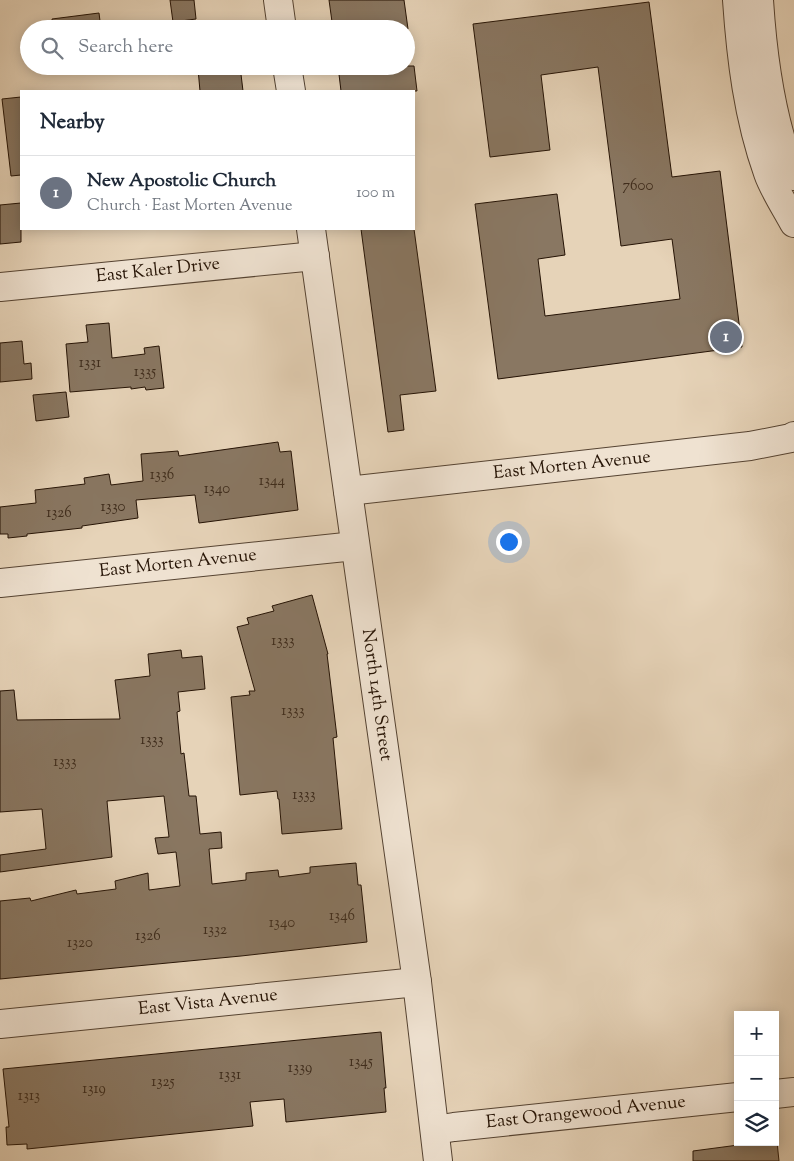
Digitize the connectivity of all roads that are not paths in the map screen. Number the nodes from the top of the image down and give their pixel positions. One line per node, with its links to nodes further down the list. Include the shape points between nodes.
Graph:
1 (278, 0): 4 (street)
2 (737, 0): 8 (street, via 740,44 752,119 768,174)
3 (759, 0): 7 (street, via 774,115)
4 (281, 20)
5 (288, 75): 6 (street)
6 (291, 90)
7 (794, 176)
8 (794, 224)
9 (311, 230): 10 (street, North 14th Street)
10 (315, 256): 11 (street, East Kaler Drive); 13 (street, North 14th Street)
11 (0, 287)
12 (794, 436): 13 (street, East Morten Avenue, via 750,446)
13 (348, 491): 14 (street, North 14th Street)
14 (355, 546): 15 (street, East Morten Avenue); 16 (street, North 14th Street)
15 (0, 583)
16 (417, 982): 17 (street, East Vista Avenue); 21 (street, North 14th Street)
17 (0, 1024)
18 (794, 1092): 19 (street)
19 (779, 1094)
20 (734, 1097): 21 (street, East Orangewood Avenue)
21 (435, 1130): 22 (street, North 14th Street)
22 (438, 1161)

